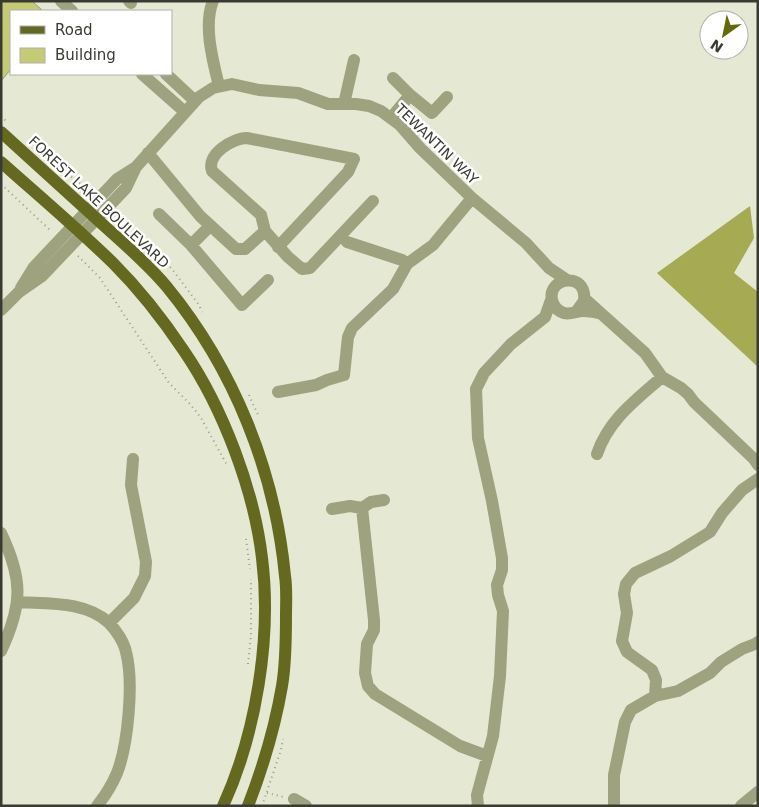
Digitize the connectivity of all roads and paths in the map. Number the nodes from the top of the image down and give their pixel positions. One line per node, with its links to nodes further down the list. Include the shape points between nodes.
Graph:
1 (61, 1): 3 (street)
2 (213, 1): 8 (street, via 209,28)
3 (71, 10)
4 (354, 60): 12 (street)
5 (143, 75): 13 (street)
6 (167, 75): 11 (street)
7 (393, 78): 9 (street)
8 (220, 86): 11 (street, via 205,92); 12 (street, TEWANTIN WAY, via 232,84 284,91 328,104)
9 (410, 95): 10 (street, via 432,113); 14 (street)
10 (447, 98)
11 (195, 101): 13 (street)
12 (344, 104): 14 (street, TEWANTIN WAY, via 369,106)
13 (185, 112): 16 (street)
14 (392, 118): 19 (street, TEWANTIN WAY)
15 (1, 132): 22 (main road, FOREST LAKE BOULEVARD)
16 (148, 154): 22 (street, via 136,167 126,188); 23 (street)
17 (1, 162): 24 (main road)
18 (1, 184): 27 (path)
19 (472, 198): 30 (street, via 433,245); 31 (street, TEWANTIN WAY, via 526,243)
20 (373, 201): 29 (street, via 308,270 298,267)
21 (158, 214): 28 (street)
22 (92, 215): 24 (street); 60 (main road, FOREST LAKE BOULEVARD, via 141,259 191,319 239,403 272,496 286,578 286,634 282,684 272,735)
23 (210, 226): 25 (street, via 239,250); 28 (street)
24 (77, 230): 27 (street); 65 (main road, via 114,264 185,352 215,406 235,452 253,510 262,558 263,650 258,692 243,751)
25 (266, 231): 29 (street); 29 (street, via 261,215 211,167 215,156 230,142 247,138 354,159 348,172)
26 (346, 242): 30 (street)
27 (64, 244): 36 (street, via 34,267 19,292); 45 (path, via 100,278 169,384 201,418)
28 (191, 245): 32 (street, via 242,305)
29 (278, 247)
30 (407, 264): 42 (street, via 393,289 352,328 344,376)
31 (549, 268): 33 (street, TEWANTIN WAY); 34 (street)
32 (268, 280)
33 (567, 280): 34 (street, via 557,284); 35 (street, via 581,286)
34 (552, 294): 37 (street, via 557,309); 40 (street)
35 (585, 299): 38 (street); 39 (street)
36 (4, 302)
37 (562, 312): 38 (street); 40 (street)
38 (576, 312): 39 (street)
39 (599, 313): 41 (street, via 645,353)
40 (545, 317): 59 (street, via 511,344 484,373 476,389 478,438 502,558 497,585 502,611 500,676)
41 (662, 377): 43 (street, via 618,417 603,437); 46 (street, via 688,394)
42 (278, 392)
43 (597, 454)
44 (133, 458): 54 (street, via 131,484 146,562 144,576 134,598)
45 (227, 465)
46 (758, 465)
47 (758, 479): 58 (street, via 742,490 710,532 635,573 626,584 627,613 622,641 627,652 652,670 656,680)
48 (384, 500): 49 (street, via 371,502)
49 (362, 508): 50 (street); 59 (street, via 374,620 374,630 367,644 365,673 368,686 375,694 460,746)
50 (332, 509)
51 (1, 532): 53 (street, via 10,552)
52 (246, 539): 57 (path, via 251,577)
53 (18, 602): 54 (street, via 75,606 93,612); 56 (street)
54 (109, 623): 64 (street, via 126,651 128,712 124,750 116,774)
55 (758, 642): 58 (street, via 678,691)
56 (1, 651)
57 (248, 668)
58 (655, 696): 70 (street, via 631,710 625,722 614,775)
59 (487, 756): 69 (street, via 477,795)
60 (255, 788): 62 (path); 66 (main road, FOREST LAKE BOULEVARD)
61 (758, 792): 71 (street)
62 (268, 794): 63 (path); 67 (path)
63 (294, 799): 68 (street)
64 (97, 806)
65 (223, 806)
66 (248, 806)
67 (262, 806)
68 (306, 806)
69 (478, 806)
70 (614, 806)
71 (741, 806)

